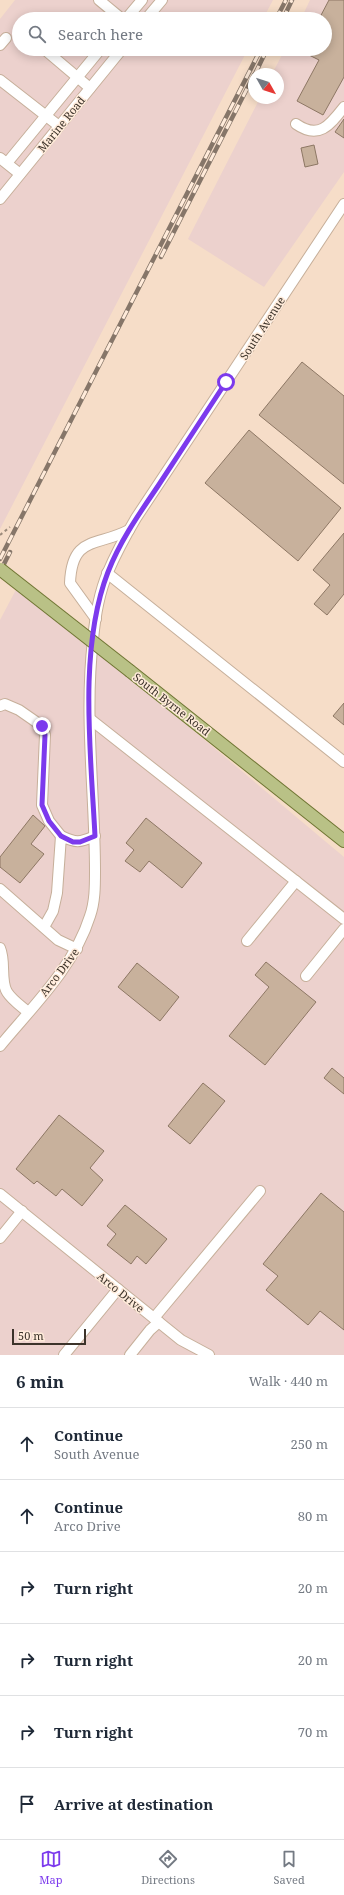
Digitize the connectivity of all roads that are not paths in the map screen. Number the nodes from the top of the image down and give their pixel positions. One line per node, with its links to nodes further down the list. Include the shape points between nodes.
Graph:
1 (99, 0): 4 (street)
2 (142, 0): 5 (street)
3 (162, 0): 6 (street)
4 (114, 12)
5 (132, 12)
6 (152, 12)
7 (52, 56): 10 (street)
8 (95, 56): 10 (street)
9 (116, 56): 12 (street, Marine Road)
10 (77, 77): 12 (street); 14 (street)
11 (0, 80): 14 (street)
12 (90, 88): 16 (street, Marine Road)
13 (344, 107): 15 (street, via 318,131 303,129)
14 (45, 116): 16 (street); 17 (street)
15 (296, 124)
16 (59, 126): 18 (street, Marine Road)
17 (3, 161): 18 (street)
18 (20, 174): 19 (street, Marine Road)
19 (0, 199)
20 (344, 204): 21 (street, South Avenue)
21 (129, 530): 23 (street, South Avenue); 24 (street, via 87,544 73,561 70,583)
22 (0, 569): 30 (main road, South Byrne Road, bridge)
23 (107, 573): 24 (street, South Avenue); 27 (street)
24 (96, 619): 26 (street, South Avenue, via 90,662)
25 (0, 706): 28 (street, via 6,704 19,710 42,726 45,735 42,805 49,821)
26 (90, 719): 29 (street, Arco Drive); 31 (street)
27 (344, 762)
28 (61, 836): 29 (street, via 73,842); 34 (street, via 57,893 53,911)
29 (95, 836): 38 (street, Arco Drive, via 94,895 90,915)
30 (344, 841)
31 (296, 881): 33 (street); 36 (street)
32 (0, 889): 34 (street)
33 (344, 919)
34 (44, 927): 38 (street, via 58,940)
35 (344, 929): 39 (street)
36 (247, 941)
37 (0, 948): 40 (street, via 4,961 4,985 11,997)
38 (77, 949): 40 (street, Arco Drive)
39 (306, 976)
40 (28, 1012): 41 (street, Arco Drive)
41 (0, 1046)
42 (260, 1191): 47 (street)
43 (0, 1194): 44 (street, Arco Drive)
44 (22, 1211): 45 (street); 46 (street, Arco Drive)
45 (0, 1238)
46 (118, 1289): 47 (street, Arco Drive); 48 (street)
47 (157, 1320): 49 (street); 50 (street, Arco Drive, via 182,1340)
48 (64, 1355)
49 (130, 1355)
50 (209, 1355)

